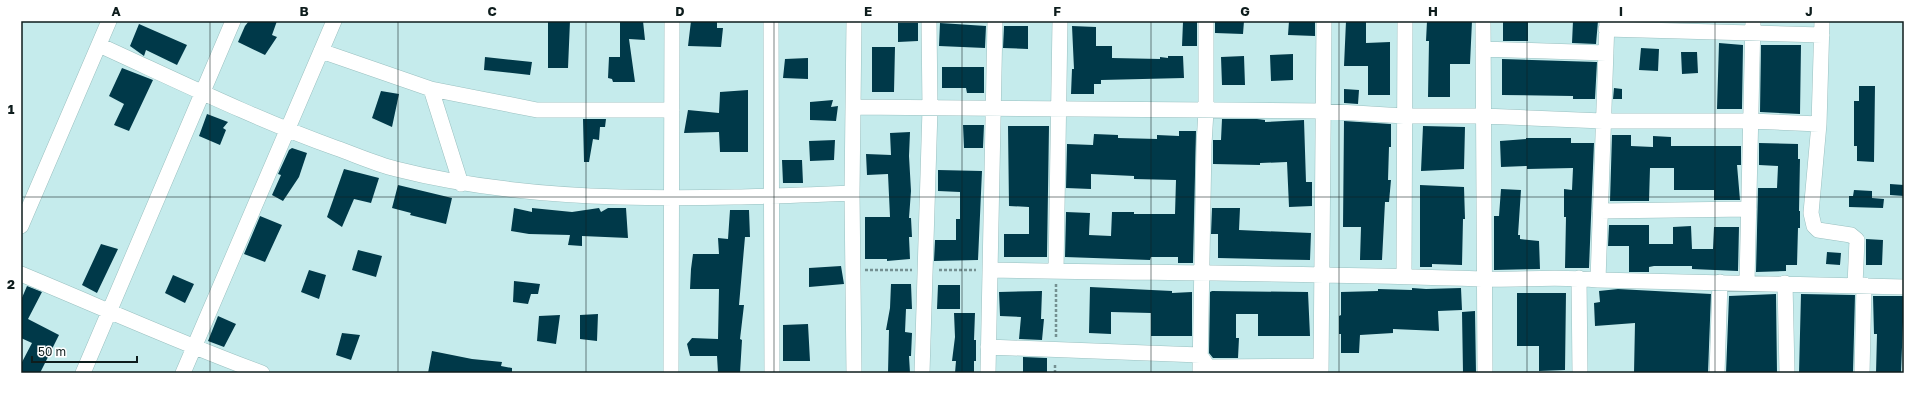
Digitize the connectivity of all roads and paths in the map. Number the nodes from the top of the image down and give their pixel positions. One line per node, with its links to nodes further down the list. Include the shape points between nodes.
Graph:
1 (109, 21): 17 (street)
2 (234, 21): 22 (street)
3 (334, 21): 19 (street)
4 (672, 21): 27 (street)
5 (771, 21): 38 (street)
6 (854, 21): 23 (street)
7 (928, 21): 25 (street)
8 (995, 21): 26 (street)
9 (1060, 21): 24 (street)
10 (1206, 21): 28 (street)
11 (1324, 21): 29 (street)
12 (1405, 21): 30 (street)
13 (1483, 21): 18 (street)
14 (1606, 25): 15 (street); 20 (street)
15 (1753, 27): 16 (street); 33 (street)
16 (1822, 28): 34 (street)
17 (99, 45): 22 (street); 42 (street)
18 (1483, 49): 20 (street); 31 (street)
19 (321, 51): 21 (street); 35 (street)
20 (1606, 53): 32 (street)
21 (431, 89): 27 (street, via 537,110); 36 (street)
22 (202, 92): 35 (street); 57 (street)
23 (853, 107): 25 (street); 37 (street)
24 (1060, 108): 26 (street); 28 (street); 44 (street)
25 (930, 109): 26 (street); 69 (street)
26 (993, 109): 43 (street)
27 (672, 110): 39 (street)
28 (1206, 111): 29 (street); 45 (street)
29 (1322, 111): 30 (street); 47 (street)
30 (1404, 116): 31 (street); 48 (street)
31 (1483, 116): 32 (street); 50 (street)
32 (1603, 121): 33 (street); 41 (street)
33 (1751, 121): 34 (street); 40 (street)
34 (1819, 124): 55 (street, via 1812,220 1818,230 1851,235 1857,240)
35 (288, 131): 36 (street, via 394,169); 59 (street)
36 (461, 184): 39 (street, via 553,195)
37 (852, 193): 38 (street); 68 (street)
38 (770, 196): 39 (street); 67 (street)
39 (671, 197): 66 (street)
40 (1749, 209): 41 (street); 53 (street)
41 (1600, 212): 51 (street)
42 (21, 226)
43 (990, 270): 44 (street); 58 (street)
44 (1056, 271): 45 (street); 60 (path)
45 (1202, 273): 47 (street); 61 (street)
46 (21, 274): 57 (street)
47 (1320, 274): 48 (street); 62 (street)
48 (1404, 275): 50 (street)
49 (1579, 278): 50 (street); 51 (street); 74 (street)
50 (1484, 279): 73 (street)
51 (1598, 280): 52 (street)
52 (1720, 282): 53 (street); 75 (street)
53 (1747, 282): 54 (street)
54 (1785, 283): 55 (street); 76 (street)
55 (1859, 285): 56 (street); 77 (street)
56 (1904, 287)
57 (110, 310): 59 (street); 63 (street)
58 (988, 347): 60 (street); 70 (street)
59 (194, 348): 64 (street); 65 (street)
60 (1055, 349): 61 (street); 71 (path)
61 (1200, 355): 62 (street, via 1208,367); 72 (street)
62 (1321, 369)
63 (83, 373)
64 (183, 373)
65 (262, 373)
66 (671, 373)
67 (772, 373)
68 (854, 373)
69 (922, 373)
70 (988, 373)
71 (1055, 373)
72 (1200, 373)
73 (1485, 373)
74 (1580, 373)
75 (1717, 373)
76 (1787, 373)
77 (1862, 373)

